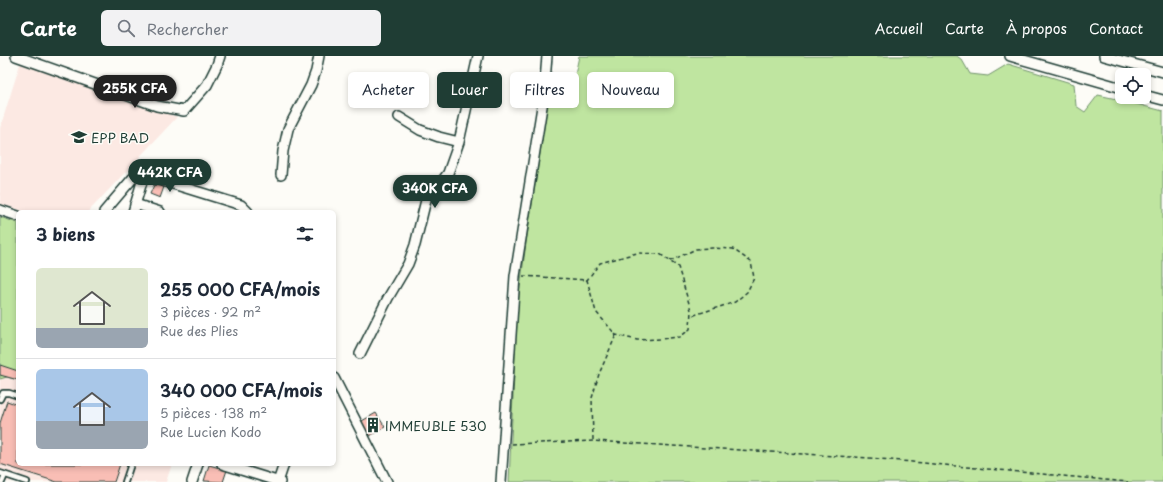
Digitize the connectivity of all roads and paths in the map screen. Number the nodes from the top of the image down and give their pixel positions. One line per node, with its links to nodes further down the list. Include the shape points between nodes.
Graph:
1 (16, 56): 2 (street, via 157,106 184,111 208,85)
2 (220, 56)
3 (319, 56): 15 (street, via 311,85 288,129)
4 (478, 56): 13 (street)
5 (547, 56): 23 (street, via 544,94)
6 (1010, 56): 9 (street)
7 (1104, 56): 8 (street)
8 (1163, 72)
9 (1115, 86)
10 (1151, 97): 11 (street)
11 (1163, 100)
12 (399, 116): 13 (street, via 420,130)
13 (459, 142): 27 (street, via 448,173 430,191 408,264)
14 (144, 175): 16 (street); 18 (street, via 133,178); 20 (street, via 241,205)
15 (281, 175)
16 (134, 208): 19 (street)
17 (0, 210): 21 (street)
18 (106, 210)
19 (147, 210)
20 (247, 210)
21 (16, 215)
22 (670, 261): 24 (path, via 660,254 637,253 600,263); 25 (path, via 678,267); 25 (path, via 696,249 712,248 733,249 751,262 754,278 747,292 735,302)
23 (515, 276): 24 (path); 32 (street)
24 (587, 280): 26 (path, via 596,312)
25 (691, 316): 26 (path, via 690,329 680,337 637,340)
26 (616, 335): 31 (path, via 599,374 592,398)
27 (360, 354)
28 (336, 382): 43 (street)
29 (16, 395): 30 (lane, via 3,394)
30 (0, 399)
31 (593, 441): 32 (path); 45 (path, via 869,458)
32 (503, 444): 44 (street)
33 (130, 466): 40 (lane)
34 (197, 466): 41 (street)
35 (228, 466): 42 (street)
36 (283, 466): 42 (street)
37 (2, 474): 38 (lane); 39 (lane)
38 (2, 482)
39 (27, 482)
40 (125, 482)
41 (192, 482)
42 (279, 482)
43 (386, 482)
44 (500, 482)
45 (1128, 482)

